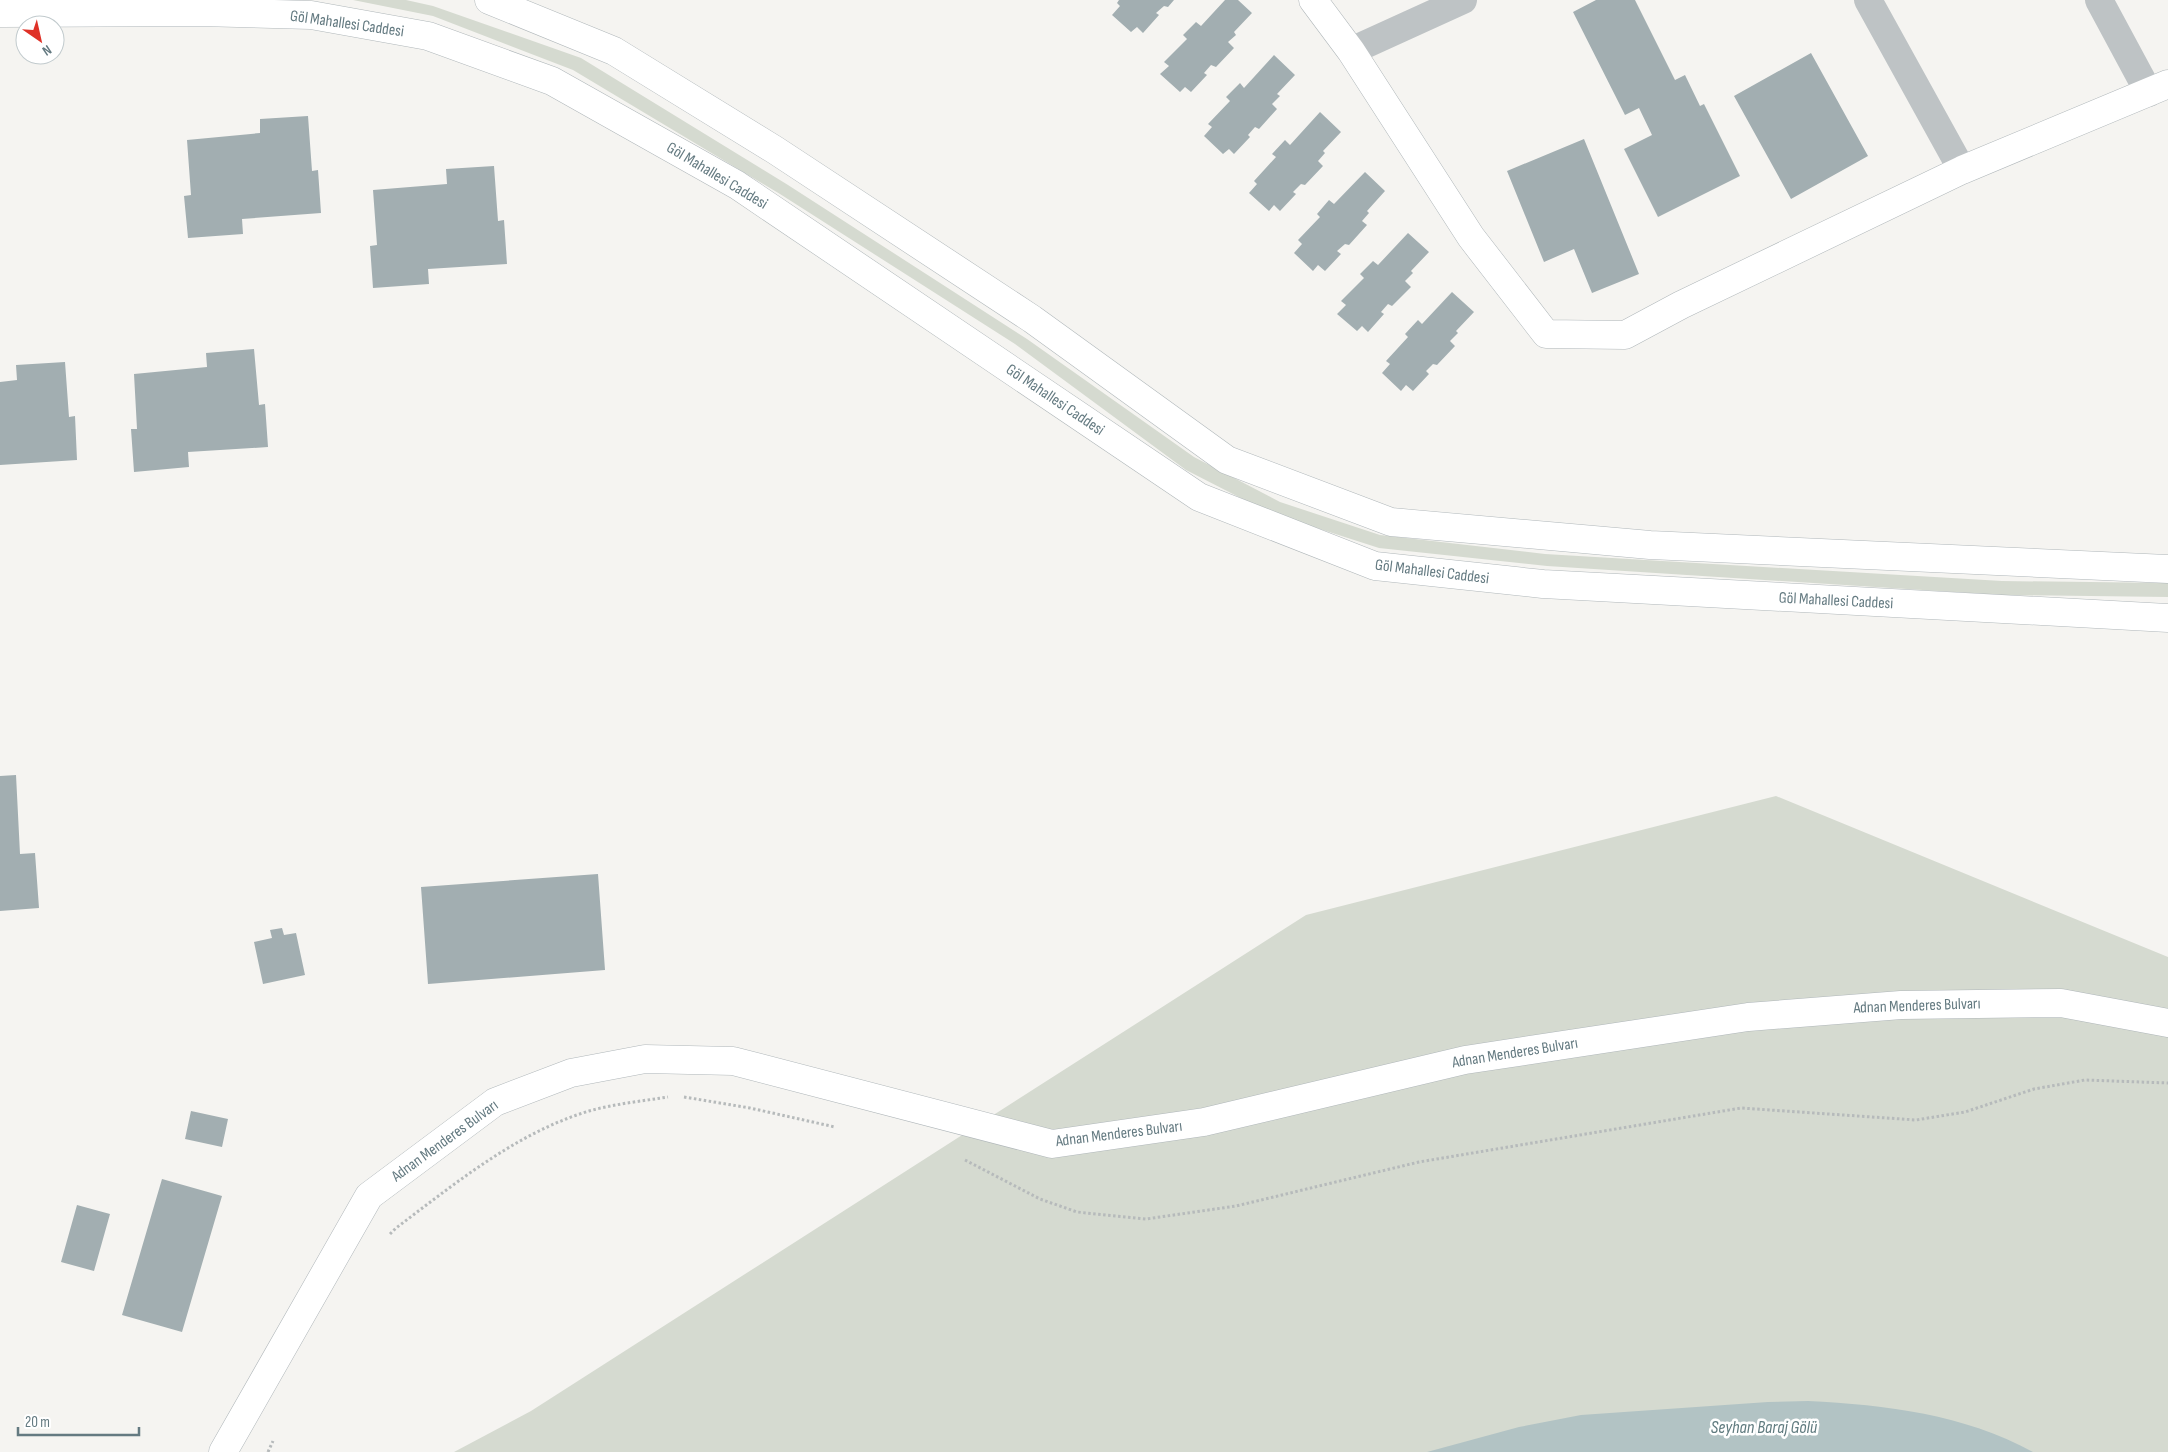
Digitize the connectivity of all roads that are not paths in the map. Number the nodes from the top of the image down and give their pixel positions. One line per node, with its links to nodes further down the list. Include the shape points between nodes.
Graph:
1 (489, 0): 10 (main road, via 614,51 766,145 1032,319 1226,460 1391,522 1650,545)
2 (1313, 0): 7 (main road)
3 (1463, 0): 7 (street)
4 (1868, 0): 9 (street)
5 (2099, 0): 8 (street)
6 (0, 13): 11 (main road, Göl Mahallesi Caddesi, via 200,12 312,16 428,36 552,81 737,185 1199,497 1375,566 1543,584)
7 (1351, 50): 9 (main road, via 1471,237 1546,334 1625,335)
8 (2159, 89): 9 (main road)
9 (1962, 170)
10 (2168, 569)
11 (2168, 618)
12 (2168, 1023): 13 (main road, Adnan Menderes Bulvarı, via 2061,1003 1901,1004 1748,1017 1465,1060 1204,1122 1052,1144 733,1061 645,1059 572,1072 495,1102 369,1196)
13 (223, 1452)

